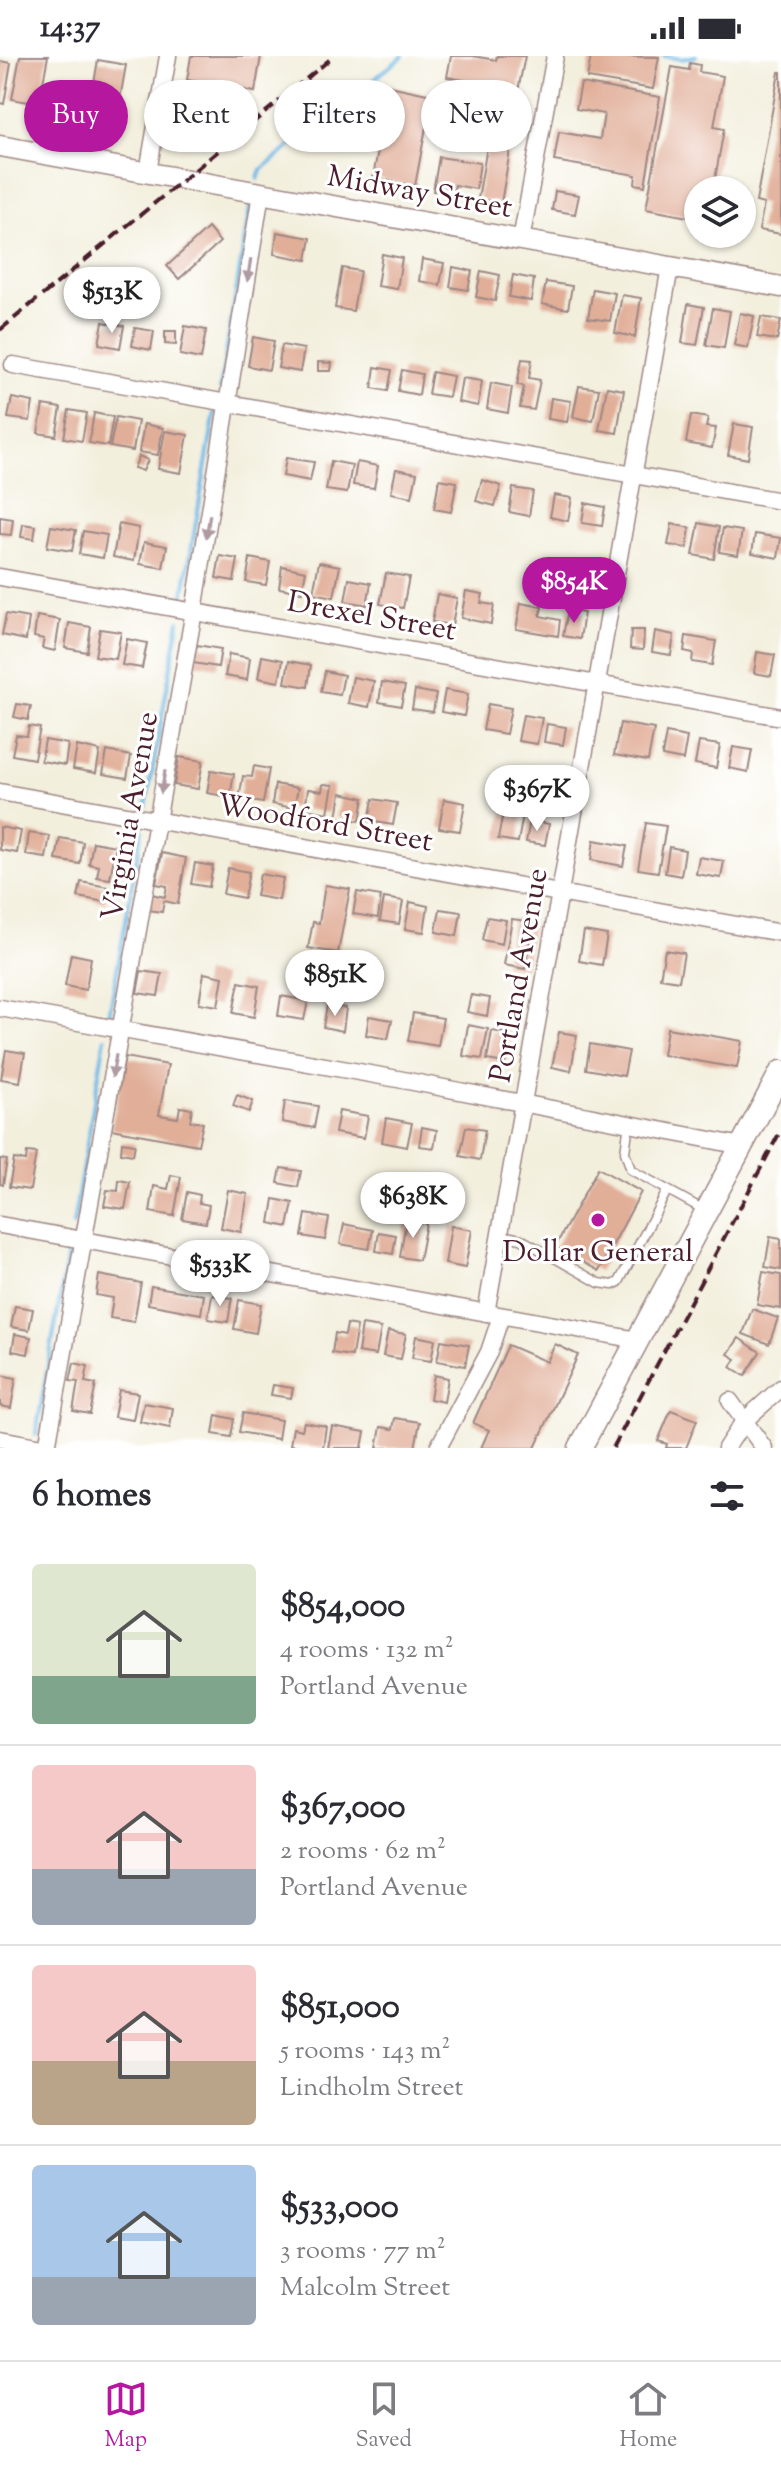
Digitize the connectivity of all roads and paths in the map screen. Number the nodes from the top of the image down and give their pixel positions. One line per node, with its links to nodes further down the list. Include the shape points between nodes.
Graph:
1 (168, 56): 4 (street)
2 (555, 56): 6 (street)
3 (0, 146): 4 (street, Midway Street)
4 (148, 172): 5 (street, Midway Street)
5 (261, 193): 6 (street, Midway Street); 10 (street, Virginia Avenue, one-way to 10)
6 (521, 240): 7 (street, Midway Street)
7 (670, 267): 8 (street, Midway Street); 11 (street, Portland Avenue)
8 (781, 287)
9 (13, 365): 10 (street)
10 (228, 402): 11 (street); 14 (street, Virginia Avenue, one-way to 14)
11 (634, 476): 12 (street); 15 (street, Portland Avenue)
12 (781, 501)
13 (0, 577): 14 (street, Drexel Street)
14 (194, 611): 15 (street, Drexel Street); 18 (street, Virginia Avenue, one-way to 18)
15 (598, 684): 16 (street, Drexel Street); 19 (street, Portland Avenue)
16 (781, 717)
17 (0, 792): 18 (street, Woodford Street)
18 (156, 820): 19 (street, Woodford Street); 22 (street, Virginia Avenue)
19 (561, 894): 20 (street, Woodford Street); 24 (street, Portland Avenue)
20 (781, 933)
21 (0, 1008): 22 (street)
22 (121, 1029): 24 (street); 31 (street, Virginia Avenue, one-way to 31)
23 (781, 1072): 26 (main road)
24 (525, 1103): 25 (street); 30 (street, Portland Avenue)
25 (629, 1123): 26 (street); 27 (lane, via 625,1152 631,1170)
26 (742, 1146): 28 (main road)
27 (667, 1191): 28 (lane); 30 (lane, via 613,1285 599,1283 521,1239)
28 (706, 1211): 33 (main road)
29 (0, 1225): 31 (street)
30 (501, 1235): 32 (street, Portland Avenue)
31 (83, 1239): 32 (street); 38 (street, Virginia Avenue)
32 (494, 1314): 33 (street); 39 (street, Portland Avenue, via 489,1352)
33 (638, 1340): 40 (main road)
34 (781, 1388): 36 (street)
35 (730, 1401): 36 (street)
36 (744, 1421): 41 (street); 42 (street)
37 (0, 1439): 38 (street)
38 (47, 1448)
39 (438, 1448)
40 (580, 1448)
41 (726, 1448)
42 (764, 1448)

